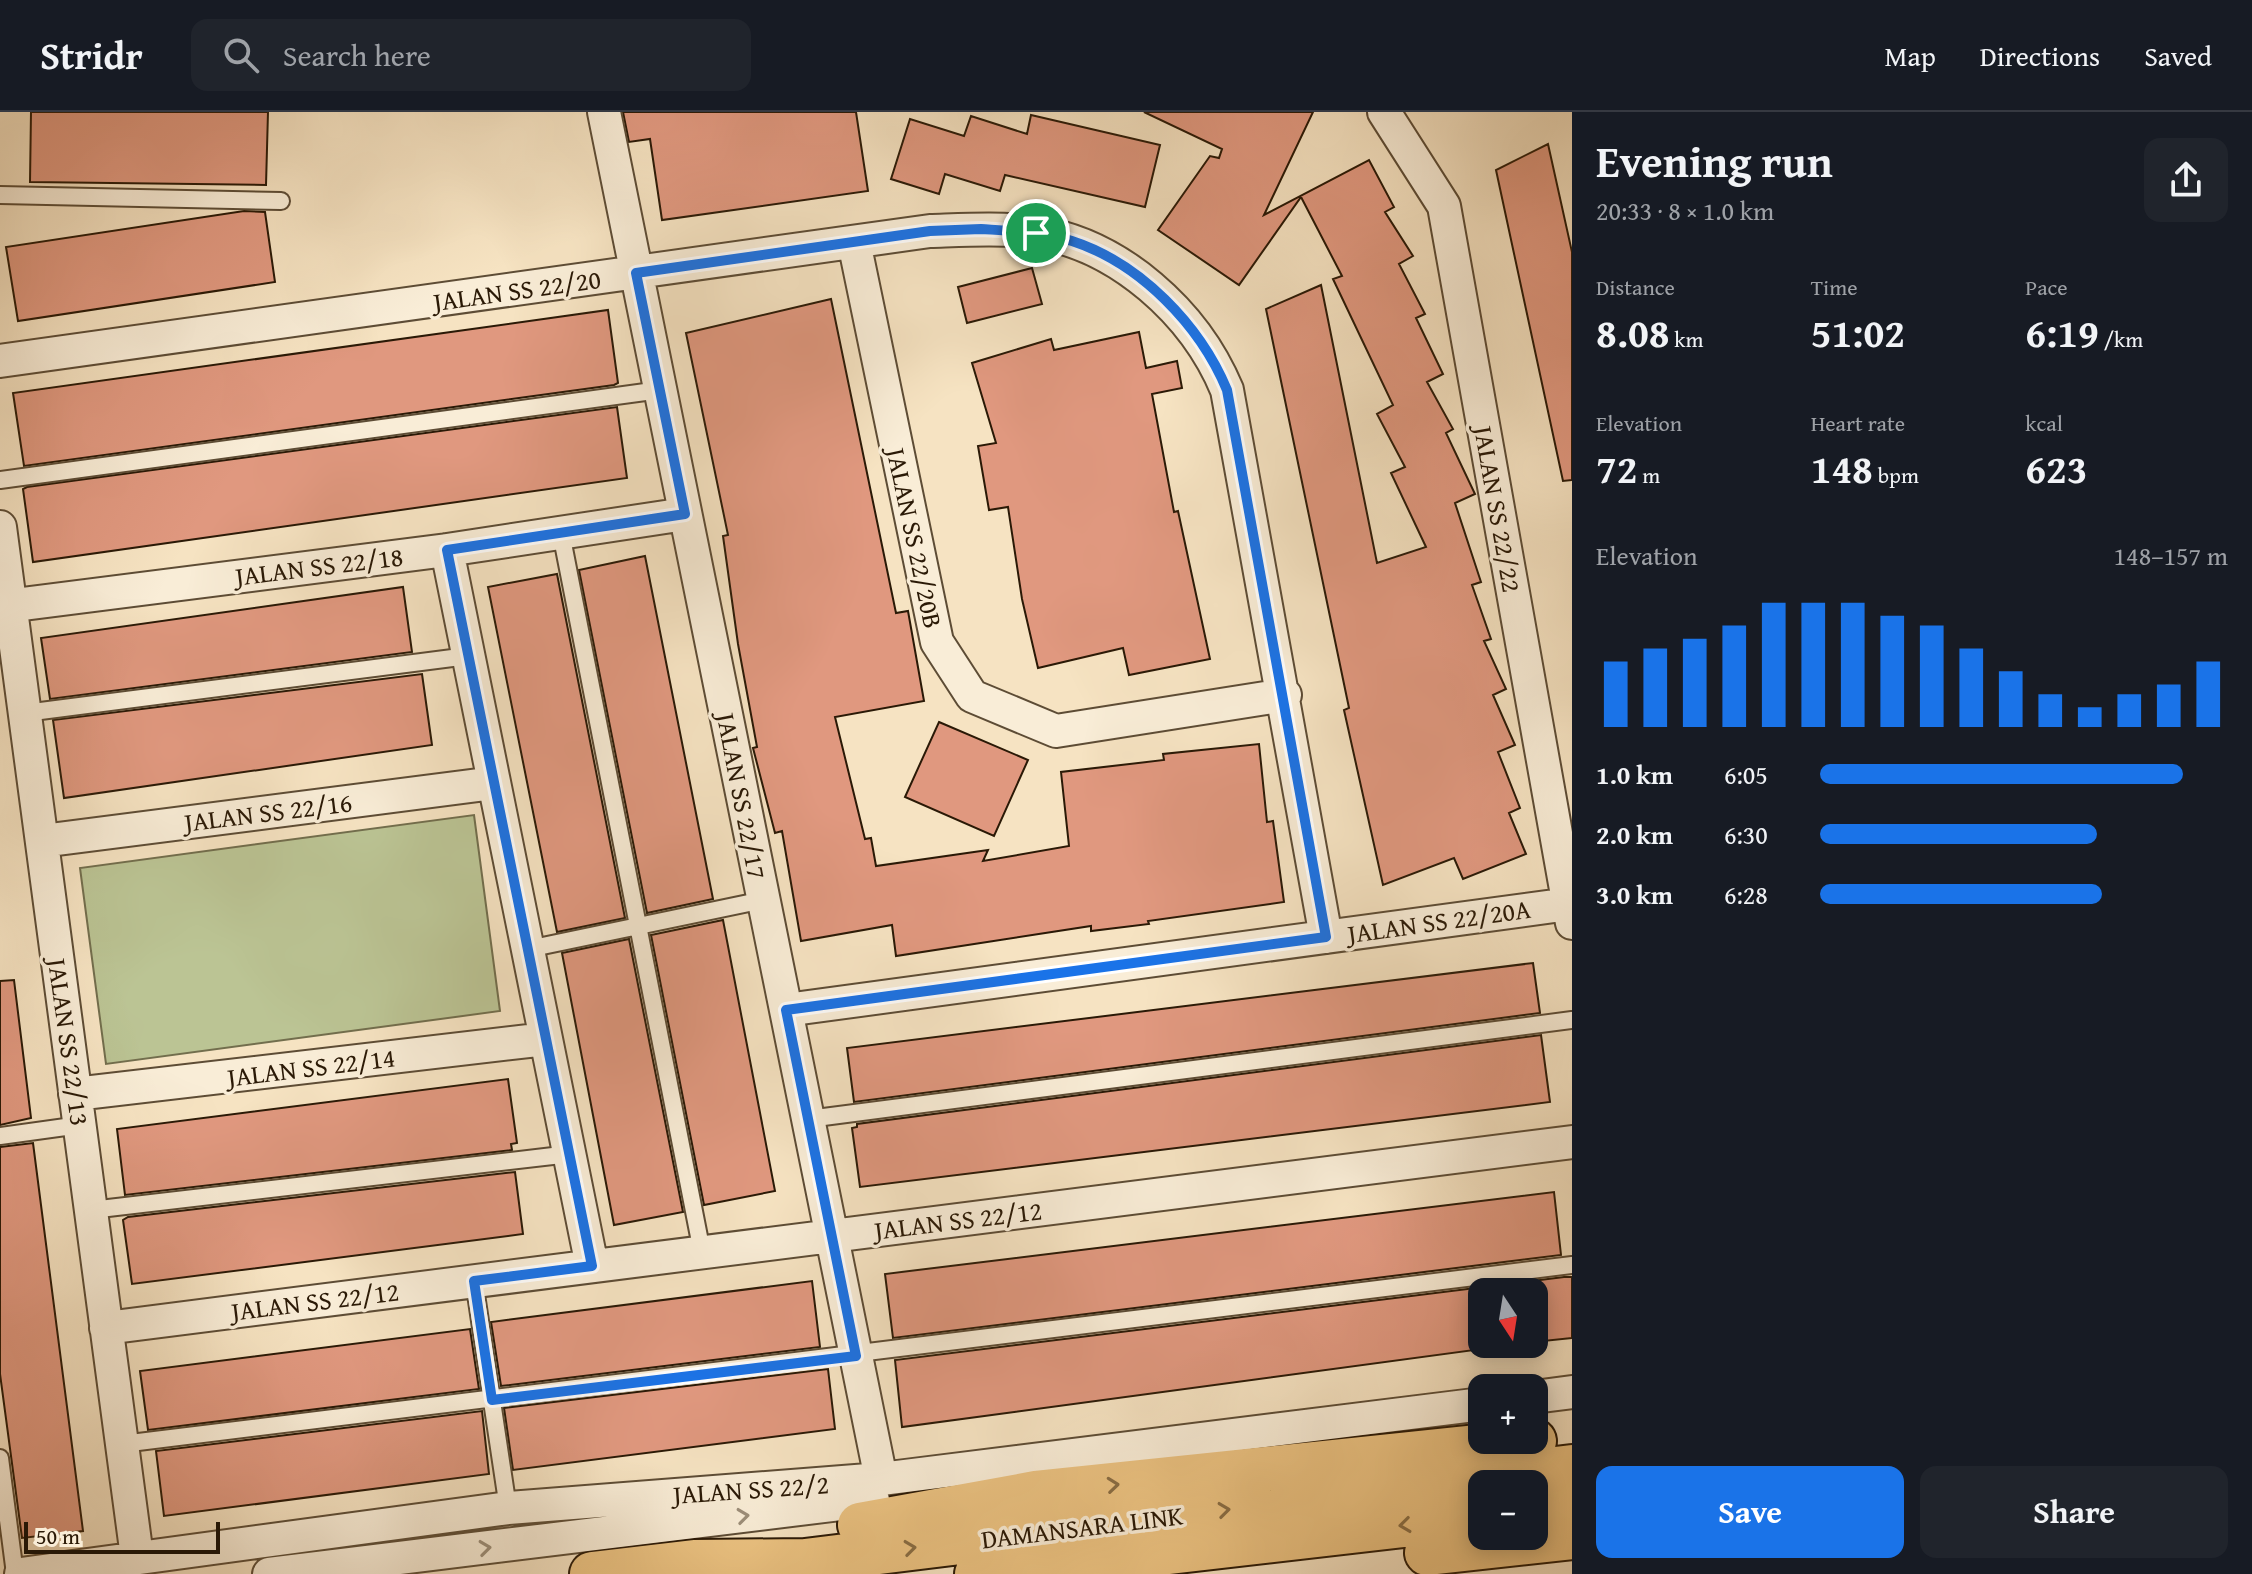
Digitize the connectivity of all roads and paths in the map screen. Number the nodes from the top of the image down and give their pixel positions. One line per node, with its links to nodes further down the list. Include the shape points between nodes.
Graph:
1 (604, 112): 6 (street, JALAN SS 22/17)
2 (1384, 112): 21 (street, JALAN SS 22/22, via 1444,206)
3 (0, 195): 4 (lane)
4 (281, 201)
5 (854, 242): 6 (street, JALAN SS 22/20); 16 (street, JALAN SS 22/20, via 930,231 1036,233 1109,257 1182,318 1214,361 1227,390); 16 (street, JALAN SS 22/20B, via 937,642 972,696 1056,731)
6 (636, 273): 7 (street, JALAN SS 22/20); 8 (street, JALAN SS 22/17)
7 (0, 361)
8 (660, 390): 9 (lane); 10 (street, JALAN SS 22/17)
9 (0, 480)
10 (685, 514): 12 (street, JALAN SS 22/18); 20 (street, JALAN SS 22/17)
11 (0, 527): 14 (street, JALAN SS 22/13)
12 (561, 533): 13 (street, JALAN SS 22/18); 22 (lane)
13 (447, 550): 14 (street, JALAN SS 22/18); 15 (street)
14 (5, 606): 17 (street, JALAN SS 22/13)
15 (468, 656): 17 (lane); 18 (street)
16 (1285, 695): 23 (street, JALAN SS 22/20)
17 (25, 713): 19 (street, JALAN SS 22/13)
18 (494, 783): 19 (street, JALAN SS 22/16); 24 (street)
19 (42, 841): 28 (street, JALAN SS 22/13)
20 (763, 900): 22 (lane); 25 (street, JALAN SS 22/17)
21 (1570, 913): 23 (street, JALAN SS 22/20A)
22 (638, 926): 24 (lane); 35 (lane)
23 (1326, 937): 25 (street, JALAN SS 22/20A)
24 (528, 949): 27 (street)
25 (786, 1010): 29 (street, JALAN SS 22/17)
26 (1572, 1020): 29 (lane)
27 (546, 1039): 28 (street, JALAN SS 22/14); 32 (street)
28 (77, 1109): 30 (lane); 33 (street, JALAN SS 22/13)
29 (808, 1119): 34 (street, JALAN SS 22/17)
30 (0, 1136)
31 (1572, 1142): 34 (street, JALAN SS 22/12)
32 (570, 1154): 33 (lane); 37 (street)
33 (91, 1210): 39 (street, JALAN SS 22/13)
34 (831, 1236): 35 (street, JALAN SS 22/12); 40 (street, JALAN SS 22/17)
35 (702, 1252): 37 (street, JALAN SS 22/12)
36 (1572, 1265): 40 (lane)
37 (592, 1266): 38 (street, JALAN SS 22/12)
38 (474, 1281): 39 (street, JALAN SS 22/12); 43 (lane)
39 (106, 1328): 46 (street, JALAN SS 22/13)
40 (856, 1356): 43 (lane); 49 (street, JALAN SS 22/17)
41 (1572, 1392): 42 (street)
42 (1548, 1395)
43 (492, 1400): 46 (lane); 52 (lane)
44 (1468, 1406): 49 (street, JALAN SS 22/2)
45 (1572, 1437): 50 (highway, one-way to 45)
46 (122, 1444): 56 (street, JALAN SS 22/13)
47 (0, 1458): 58 (lane)
48 (1572, 1467): 57 (highway, DAMANSARA LINK, one-way to 48, via 805,1561)
49 (881, 1479): 52 (street, JALAN SS 22/2)
50 (1036, 1493): 57 (highway, via 800,1533); 59 (street, one-way to 50, via 897,1498)
51 (1572, 1506): 53 (highway)
52 (508, 1508): 56 (street, JALAN SS 22/2)
53 (1548, 1509)
54 (1468, 1518): 61 (highway, DAMANSARA LINK, one-way to 61)
55 (1572, 1537): 62 (highway)
56 (137, 1557): 58 (street, JALAN SS 22/2)
57 (694, 1562): 60 (highway, DAMANSARA LINK)
58 (18, 1574)
59 (269, 1574)
60 (592, 1574)
61 (977, 1574)
62 (1236, 1574)

